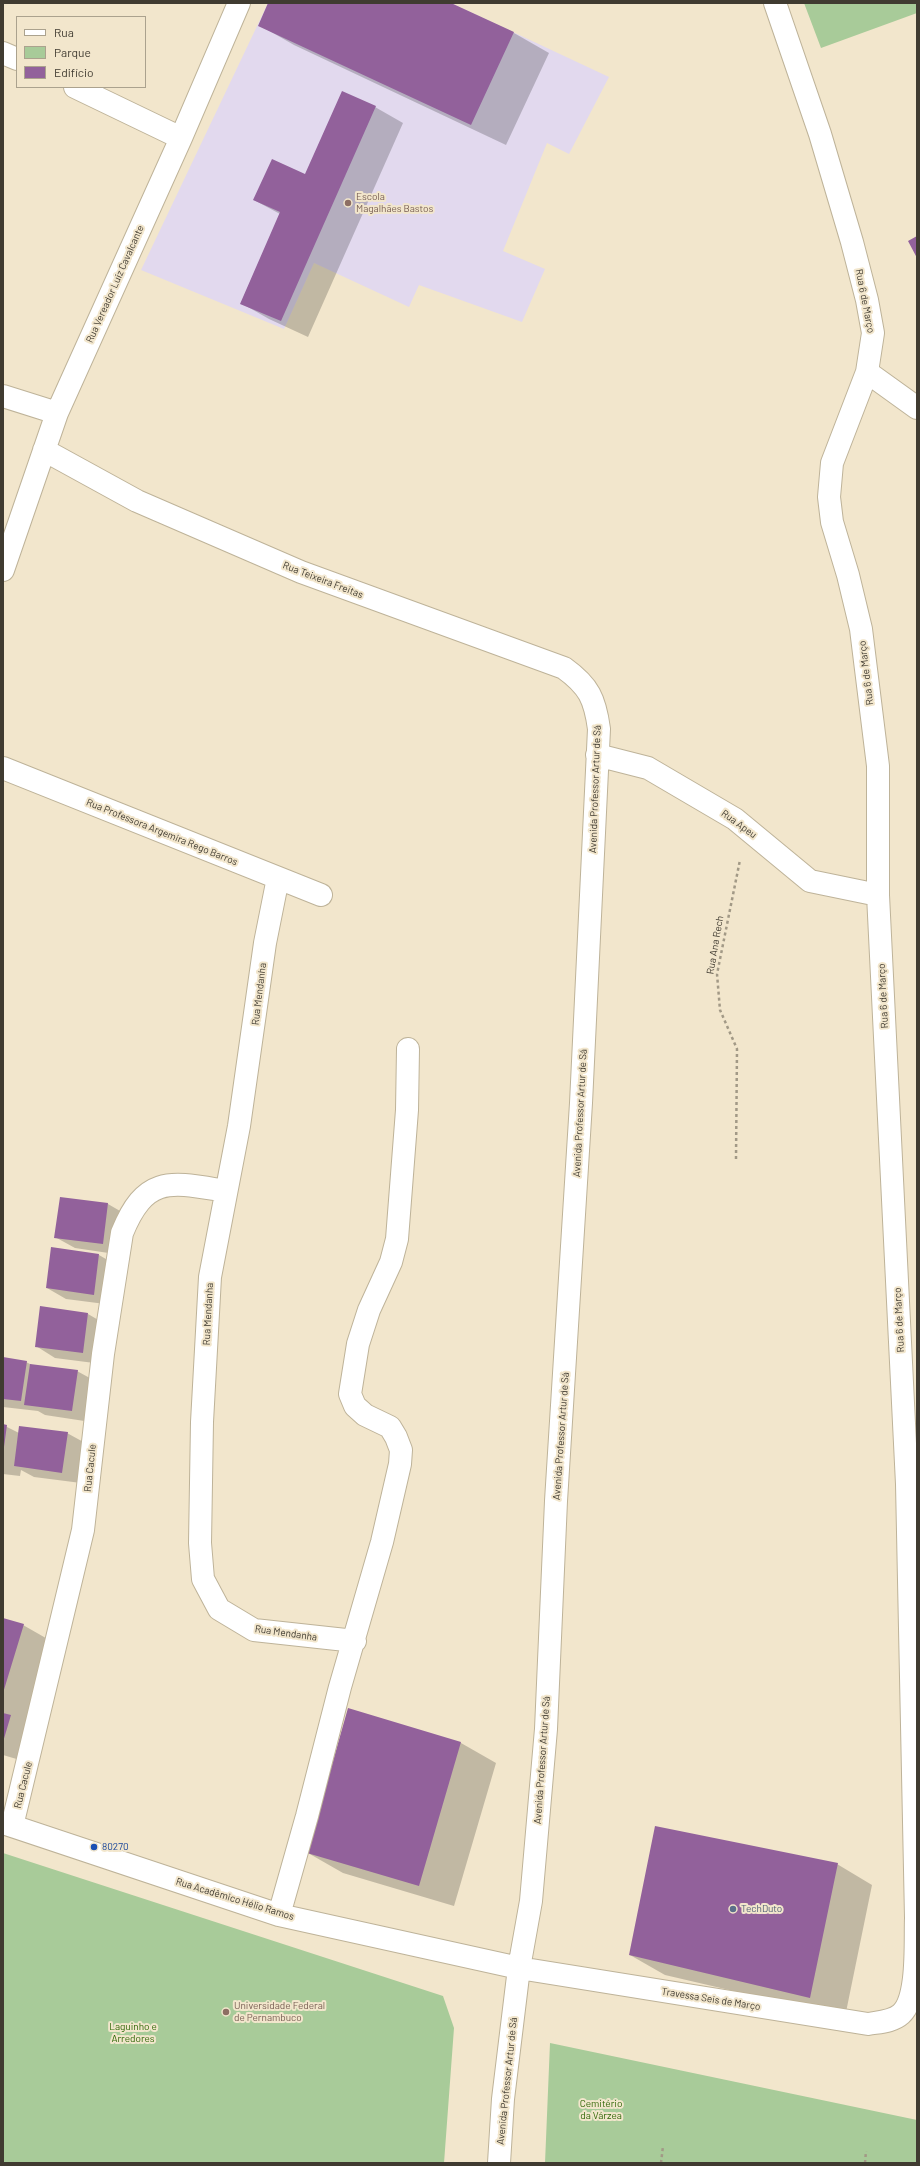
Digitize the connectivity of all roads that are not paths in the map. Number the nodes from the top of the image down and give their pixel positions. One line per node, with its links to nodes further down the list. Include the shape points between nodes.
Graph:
1 (239, 3): 6 (street, Rua Vereador Luiz Cavalcante)
2 (774, 3): 7 (street, Rua 6 de Março, via 820,134 867,300 873,334)
3 (3, 53): 4 (street)
4 (16, 59)
5 (77, 88): 6 (street)
6 (181, 138): 10 (street, Rua Vereador Luiz Cavalcante)
7 (867, 372): 9 (street); 17 (street, Rua 6 de Março, via 832,463 829,497 832,522 861,629 877,758)
8 (3, 396): 10 (street)
9 (917, 408)
10 (57, 413): 11 (street, Rua Vereador Luiz Cavalcante)
11 (44, 450): 12 (street, Rua Vereador Luiz Cavalcante); 13 (street, Rua Teixeira Freitas, via 137,501 217,538 301,572 564,668 578,678)
12 (3, 570)
13 (596, 707): 14 (street, Avenida Professor Artur de Sá, via 599,729)
14 (597, 755): 17 (street, Rua Apeu, via 648,768 735,819 810,881); 24 (street, Avenida Professor Artur de Sá, via 581,1103 556,1501 546,1729 531,1901)
15 (3, 768): 16 (street, Rua Professora Argemira Rego Barros)
16 (278, 878): 18 (street, Rua Professora Argemira Rego Barros); 20 (street, Rua Mendanha, via 265,943 240,1126)
17 (878, 895): 25 (street, Rua 6 de Março, via 907,1492 916,1918 913,1983)
18 (321, 896)
19 (408, 1049): 21 (street, via 407,1110 397,1239 391,1262 369,1310 358,1344 350,1394 355,1406 365,1415 390,1427 401,1450 400,1464)
20 (226, 1191): 21 (street, Rua Mendanha, via 210,1277 206,1341 200,1536 203,1579 219,1609 254,1630); 22 (street, Rua Cacule, via 181,1184 158,1187 140,1198 129,1215 122,1233 103,1354 83,1530 40,1718)
21 (355, 1641): 23 (street, via 340,1687)
22 (8, 1825): 23 (street, Rua Acadêmico Hélio Ramos)
23 (279, 1915): 24 (street, Rua Acadêmico Hélio Ramos)
24 (519, 1968): 25 (street, Travessa Seis de Março, via 868,2024 887,2021); 26 (street, Avenida Professor Artur de Sá, via 503,2099)
25 (902, 2014)
26 (499, 2163)

